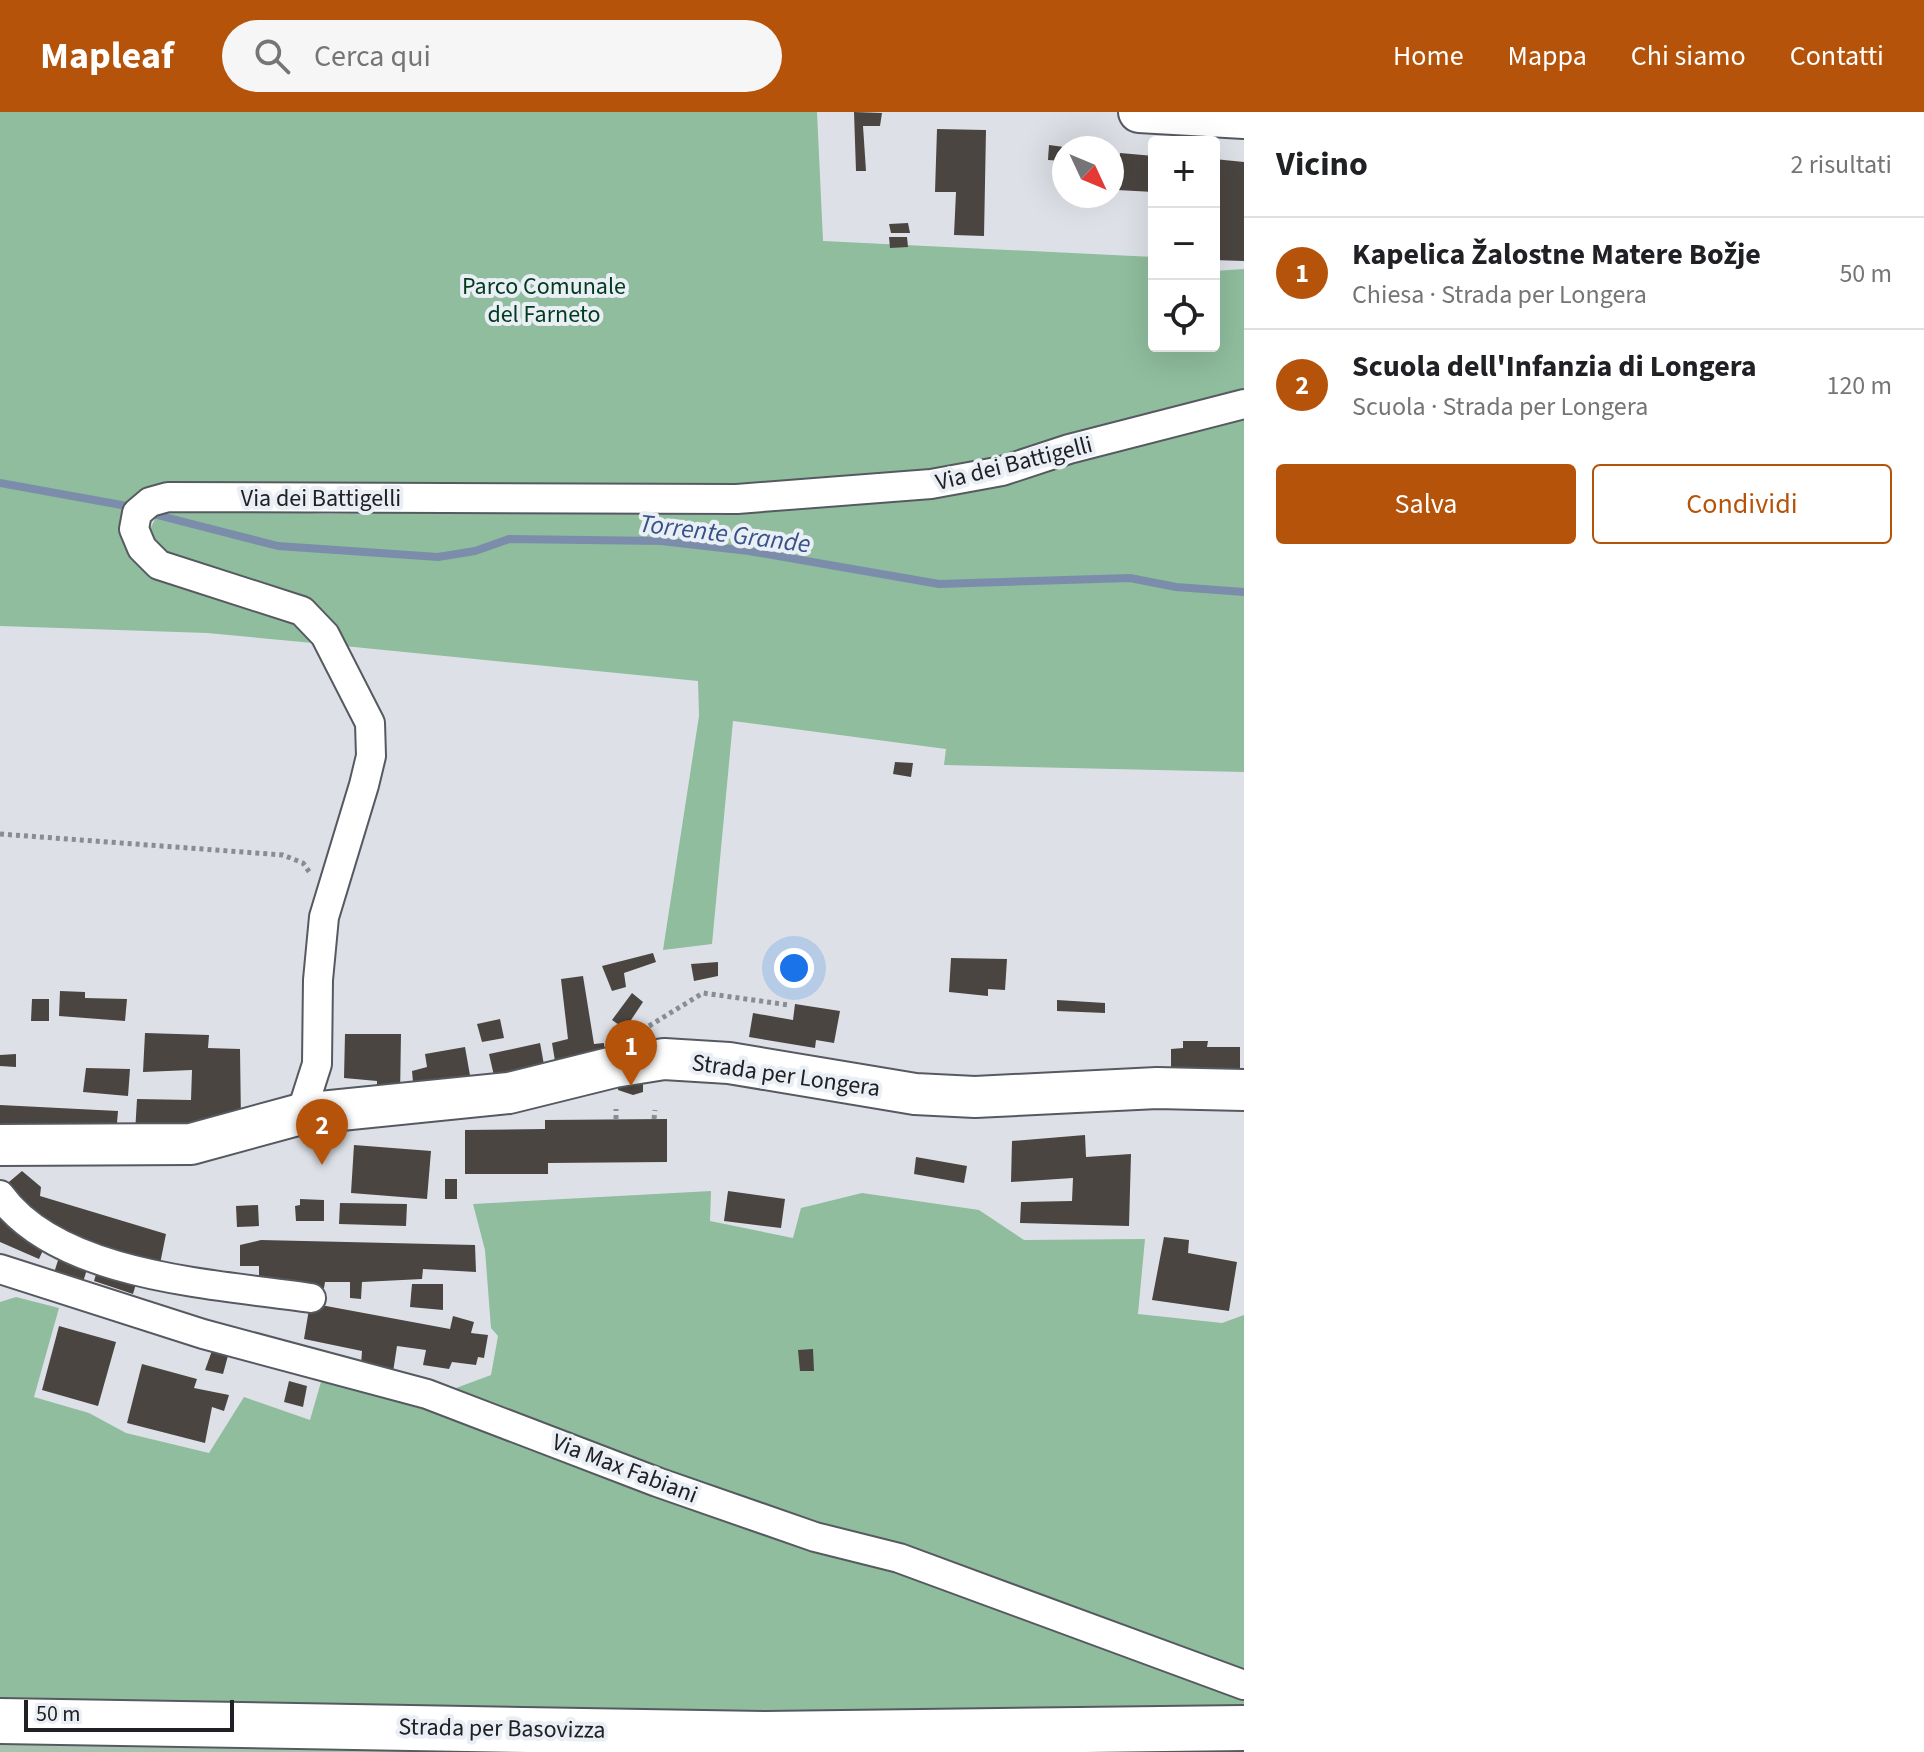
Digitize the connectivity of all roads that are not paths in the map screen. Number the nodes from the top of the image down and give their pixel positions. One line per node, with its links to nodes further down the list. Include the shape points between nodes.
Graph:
1 (1139, 112): 2 (street)
2 (1244, 118)
3 (1244, 404): 5 (street, Via dei Battigelli, via 1002,471 931,484 737,499 314,500 182,495 150,502 137,513 134,529 142,548 159,565 302,611 325,635 370,723 371,756 324,917 317,1064)
4 (1244, 1090): 5 (street, Strada per Longera, via 915,1094 729,1063 664,1059 495,1096)
5 (301, 1114): 6 (street, Strada per Longera, via 191,1144)
6 (0, 1145)
7 (0, 1195): 9 (street, via 53,1243 94,1257 168,1281)
8 (0, 1269): 10 (street, Via Max Fabiani, via 203,1334 427,1394 657,1482 815,1537 899,1558)
9 (311, 1298)
10 (1244, 1685)
11 (0, 1721): 12 (main road, Strada per Basovizza, via 765,1734)
12 (1244, 1728)

